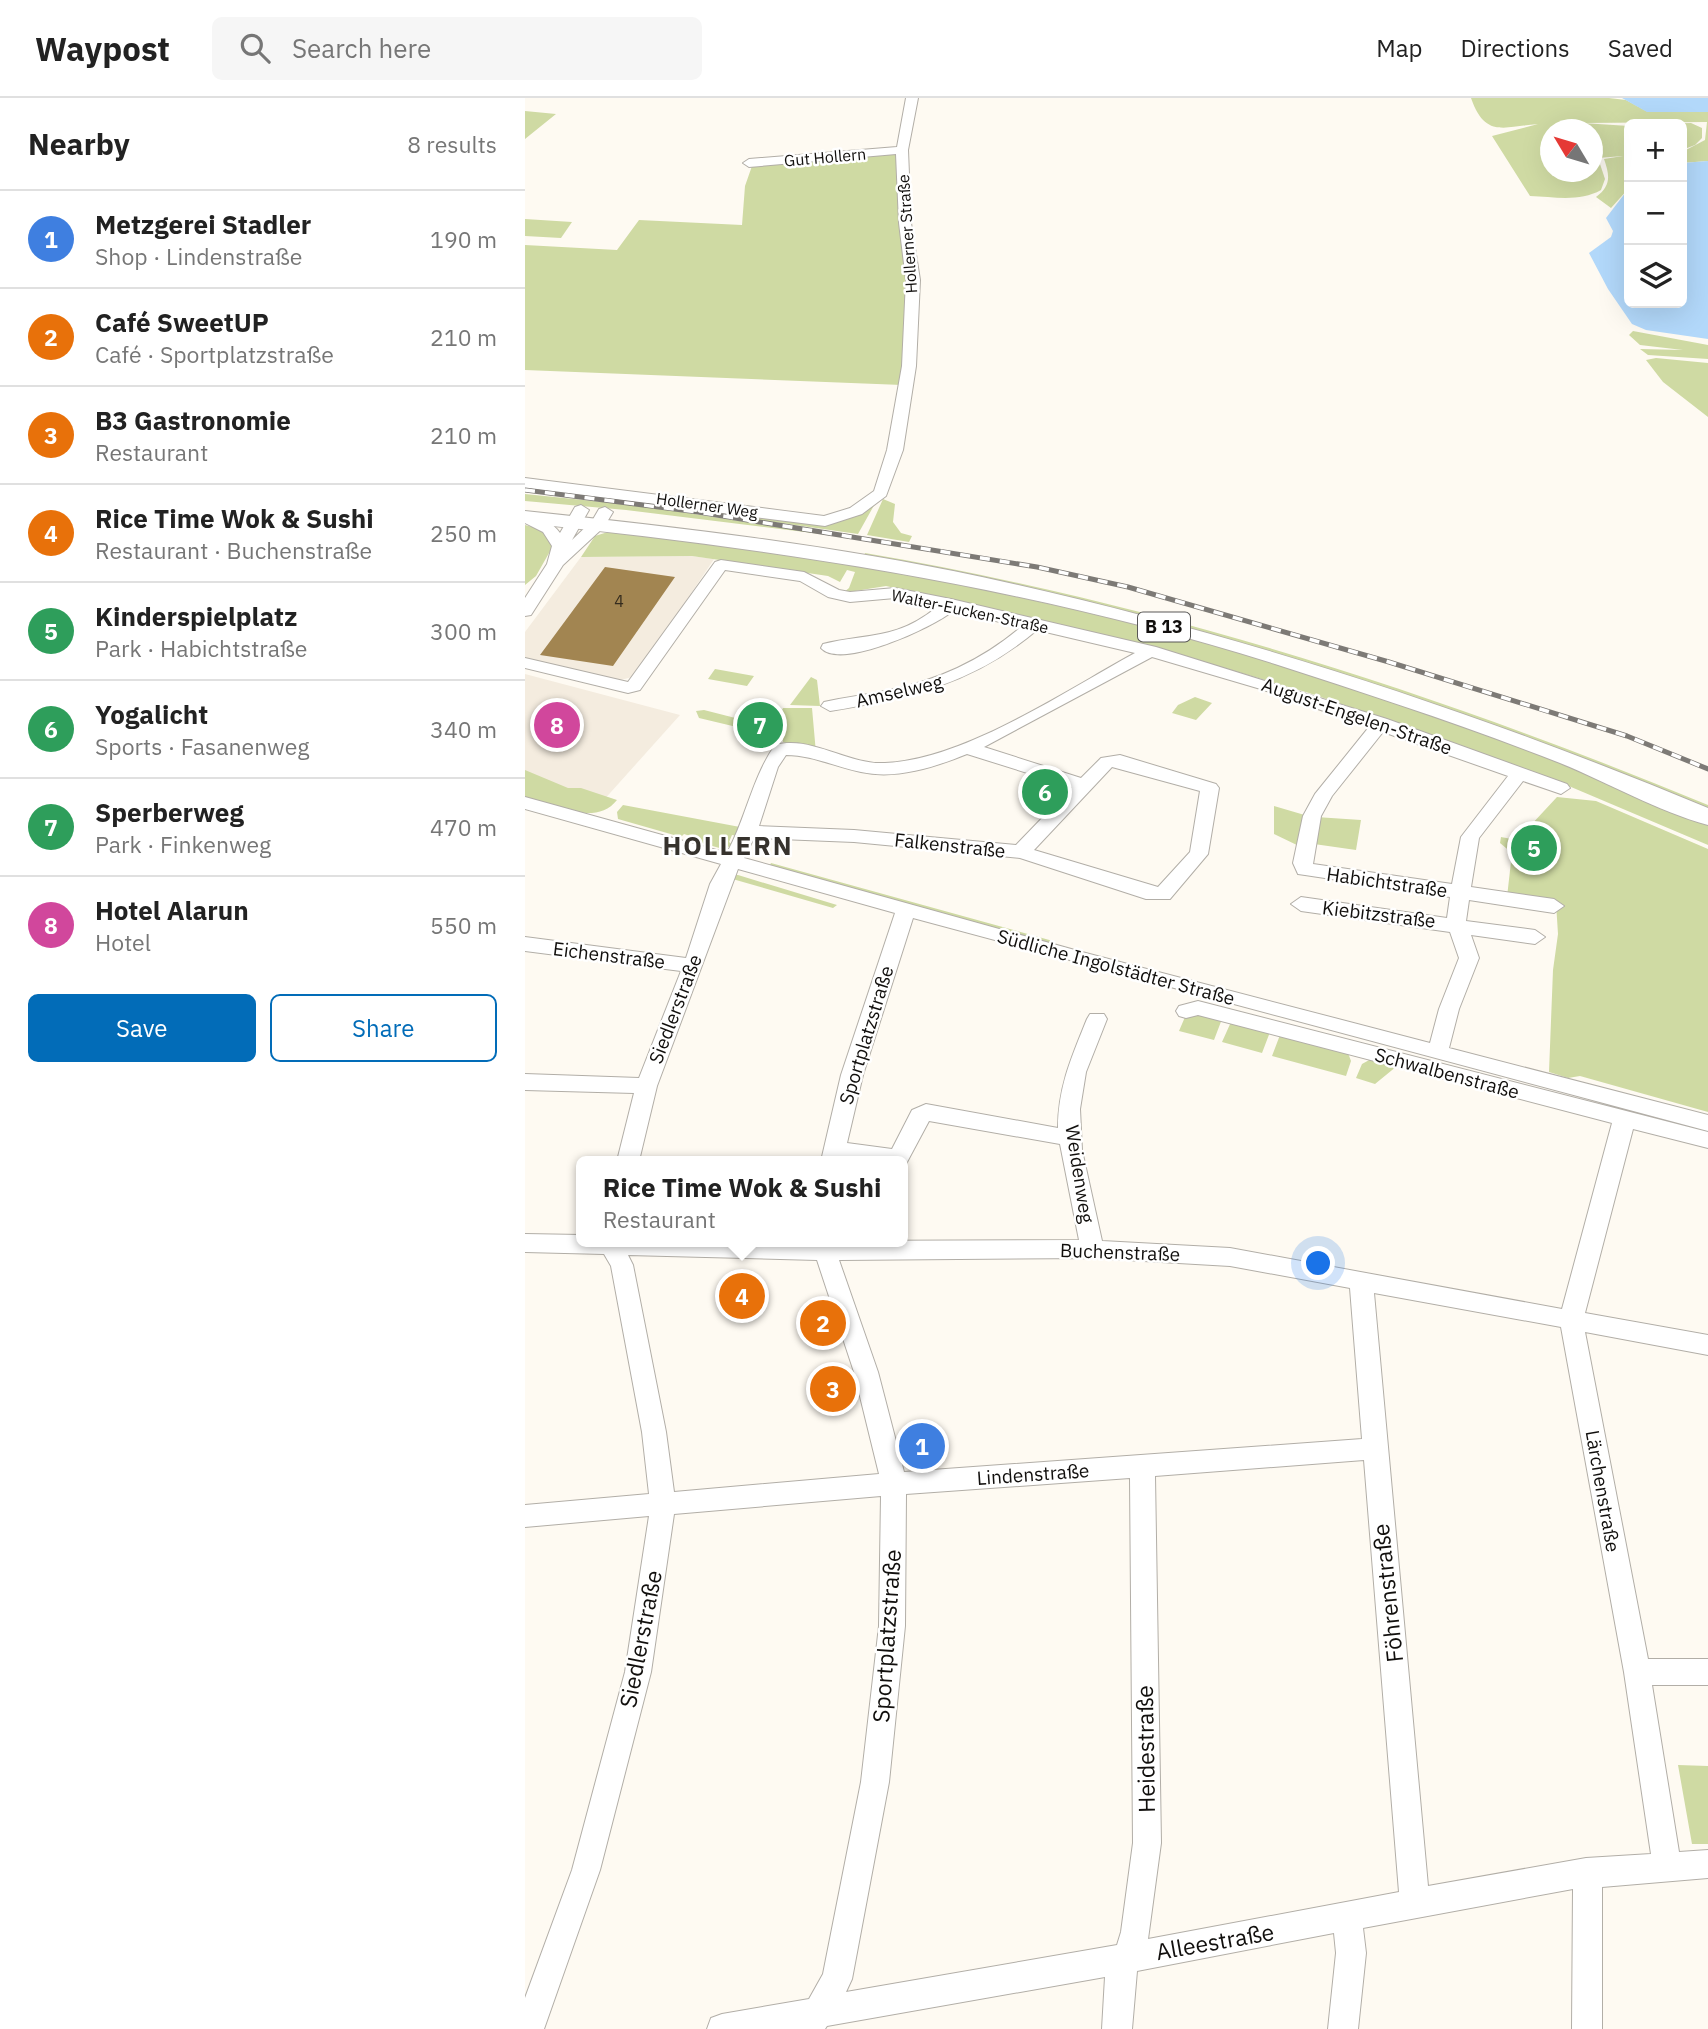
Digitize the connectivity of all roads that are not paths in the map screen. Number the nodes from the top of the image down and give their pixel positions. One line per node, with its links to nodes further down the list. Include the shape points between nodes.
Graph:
1 (912, 98): 2 (street, Hollerner Straße)
2 (902, 150): 3 (street, Gut Hollern); 5 (street, Hollerner Straße, via 913,280 909,366 895,450)
3 (749, 163)
4 (525, 483): 5 (street, Hollerner Weg, via 825,521 856,511)
5 (881, 493)
6 (526, 513): 7 (main road, B 13); 9 (street, B 13, via 549,529)
7 (578, 516): 8 (main road, B 13); 9 (street)
8 (601, 518): 10 (street); 23 (main road, B 13, via 725,526 920,558 1172,614 1398,682 1583,748); 25 (main road, B 13, via 966,580 1134,619 1289,663 1472,724)
9 (560, 546): 10 (street)
10 (555, 564): 12 (street)
11 (951, 604): 13 (street, Walter-Eucken-Straße); 14 (street, via 931,623 894,638); 16 (street, Walter-Eucken-Straße, via 895,593 849,597 804,578 721,565 634,686)
12 (525, 611)
13 (1034, 624): 15 (street, Walter-Eucken-Straße); 17 (street, Amselweg, via 986,663 935,686)
14 (829, 648)
15 (1150, 651): 18 (street, August-Engelen-Straße); 19 (street)
16 (525, 663)
17 (830, 706)
18 (1381, 723): 20 (street, August-Engelen-Straße); 29 (street, Habichtstraße, via 1324,794 1312,816 1302,865 1310,871)
19 (965, 747): 21 (street); 26 (street, Siedlerstraße, via 917,764 882,769 781,750 769,767)
20 (1520, 772): 22 (street, August-Engelen-Straße); 29 (street, Kiebitzstraße, via 1470,837)
21 (1084, 785): 27 (street); 27 (street, Falkenstraße, via 1113,761 1210,788 1199,854 1171,889 1163,894 1146,892)
22 (1562, 788)
23 (1708, 799)
24 (525, 803): 28 (street, Südliche Ingolstädter Straße)
25 (1708, 817)
26 (748, 832): 27 (street, Falkenstraße); 28 (street, Siedlerstraße)
27 (1021, 852)
28 (733, 861): 32 (street, Südliche Ingolstädter Straße); 36 (street, Siedlerstraße, via 720,884)
29 (1461, 892): 31 (street, Habichtstraße); 33 (street, Kiebitzstraße)
30 (1301, 904): 33 (street, Kiebitzstraße)
31 (1554, 906)
32 (906, 911): 39 (street, Südliche Ingolstädter Straße); 46 (street, Sportplatzstraße, via 856,1062)
33 (1458, 926): 34 (street, Kiebitzstraße); 39 (street, Kiebitzstraße, via 1469,958 1448,1009)
34 (1535, 937)
35 (525, 944): 36 (street, Eichenstraße)
36 (693, 966): 41 (street, Siedlerstraße)
37 (1186, 1011): 42 (street, Schwalbenstraße, via 1198,1008)
38 (1097, 1019): 44 (street, Weidenweg, via 1071,1091)
39 (1438, 1051): 43 (street, Südliche Ingolstädter Straße)
40 (525, 1082): 41 (street)
41 (646, 1086): 47 (street, Siedlerstraße)
42 (1624, 1120): 45 (street, Schwalbenstraße); 57 (street, Lärchenstraße)
43 (1708, 1123)
44 (1070, 1138): 49 (street, via 926,1112); 55 (street, Weidenweg)
45 (1708, 1140)
46 (832, 1155): 48 (street)
47 (629, 1156)
48 (854, 1156)
49 (899, 1156)
50 (525, 1243): 51 (street, Buchenstraße)
51 (576, 1243)
52 (611, 1247): 62 (street, Siedlerstraße, via 622,1265)
53 (825, 1247): 61 (street, Sportplatzstraße, via 866,1372)
54 (908, 1247): 55 (street, Buchenstraße)
55 (1092, 1249): 56 (street, Buchenstraße, via 1230,1258)
56 (1361, 1281): 57 (street, Buchenstraße); 59 (street, Föhrenstraße)
57 (1571, 1320): 58 (street, Buchenstraße); 64 (street, Lärchenstraße)
58 (1708, 1345)
59 (1374, 1449): 60 (street, Lindenstraße); 69 (street, Föhrenstraße)
60 (1142, 1465): 61 (street, Lindenstraße); 71 (street, Heidestraße, via 1147,1843 1136,1932)
61 (894, 1485): 62 (street, Lindenstraße); 72 (street, Sportplatzstraße, via 892,1626 875,1782 837,1979)
62 (663, 1505): 63 (street, Lindenstraße); 73 (street, Siedlerstraße, via 643,1649 586,1870)
63 (525, 1516)
64 (1637, 1672): 65 (street); 67 (street, Lärchenstraße)
65 (1708, 1672)
66 (1708, 1864): 67 (street, Alleestraße)
67 (1667, 1866): 68 (street, Alleestraße)
68 (1586, 1872): 69 (street, Alleestraße); 77 (street)
69 (1415, 1904): 70 (street, Alleestraße)
70 (1347, 1917): 71 (street, Alleestraße); 76 (street, via 1351,1953)
71 (1127, 1958): 72 (street, Alleestraße); 75 (street, Heidestraße, via 1120,1976)
72 (813, 2021): 74 (street, Alleestraße)
73 (529, 2029)
74 (722, 2029)
75 (1117, 2029)
76 (1343, 2029)
77 (1587, 2029)

